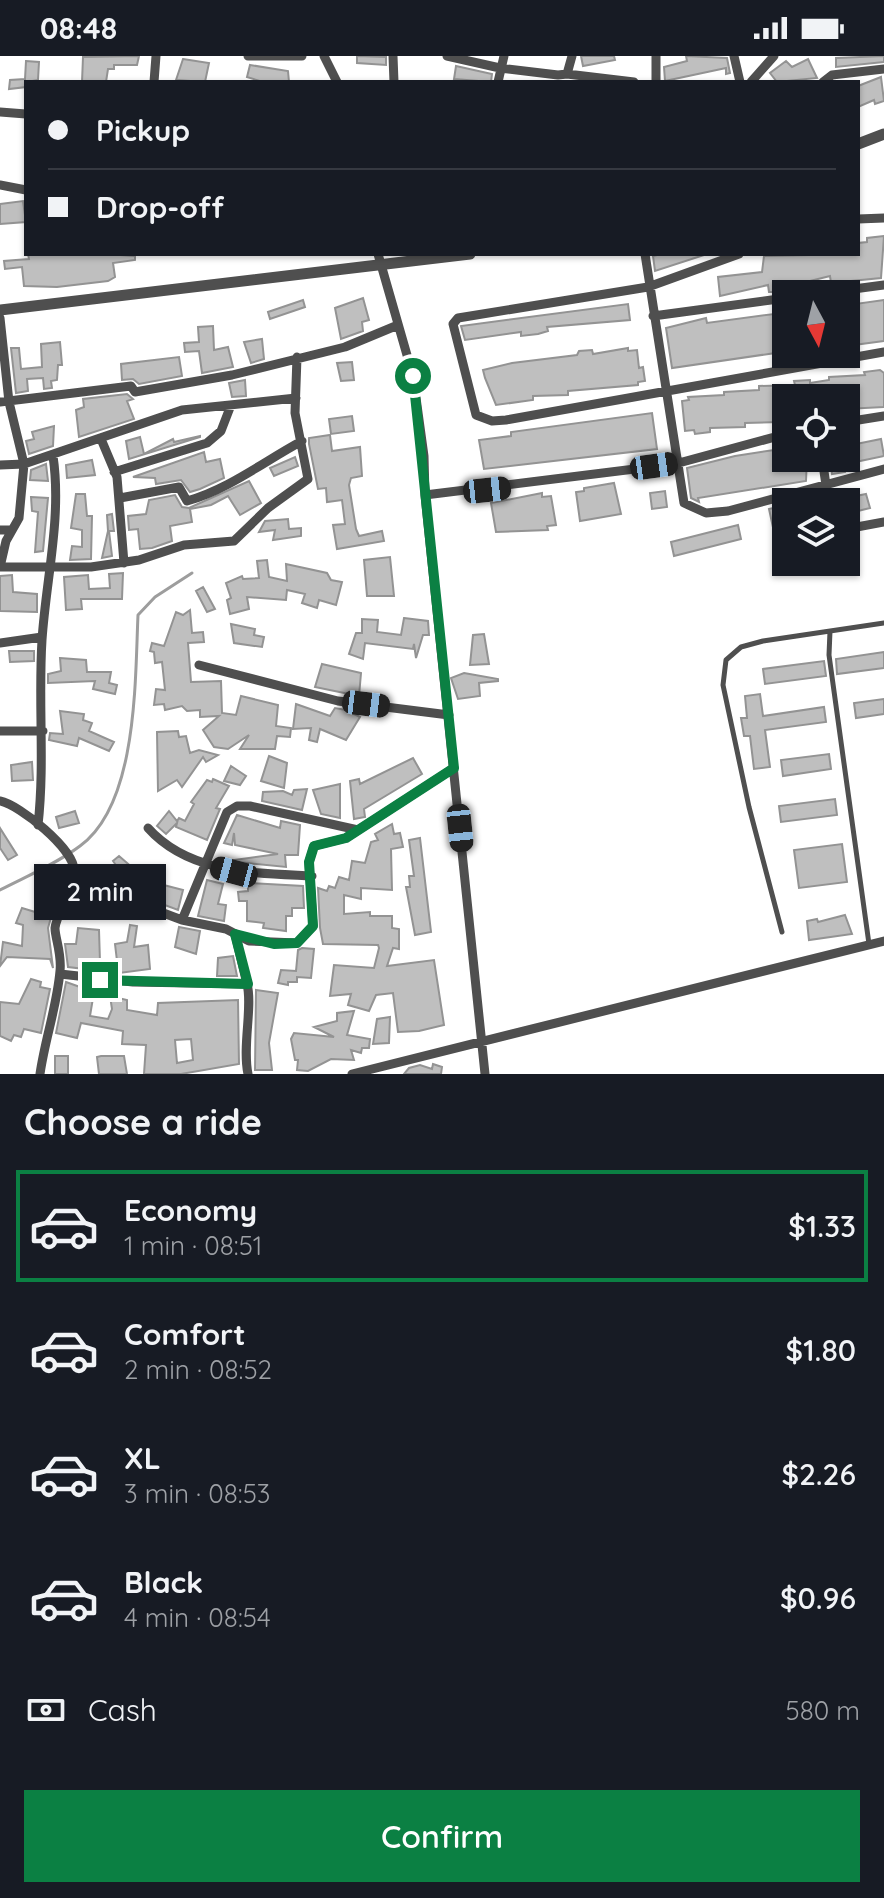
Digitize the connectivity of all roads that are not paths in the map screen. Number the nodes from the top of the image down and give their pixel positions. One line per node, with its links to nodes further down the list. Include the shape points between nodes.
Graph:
1 (156, 56): 15 (street)
2 (248, 56): 3 (street)
3 (302, 56)
4 (324, 56): 16 (street)
5 (393, 56): 17 (street)
6 (447, 56): 12 (street)
7 (504, 56): 12 (street)
8 (572, 56): 14 (street)
9 (656, 56): 20 (street)
10 (734, 56): 21 (street)
11 (774, 56): 22 (street)
12 (500, 68): 14 (street); 18 (street)
13 (884, 69): 23 (street)
14 (567, 74): 19 (street)
15 (154, 80)
16 (336, 80)
17 (394, 80)
18 (498, 80)
19 (611, 80)
20 (656, 80)
21 (740, 80)
22 (753, 80)
23 (826, 80)
24 (0, 112): 25 (street)
25 (24, 114)
26 (884, 134): 27 (street)
27 (860, 143)
28 (0, 185): 29 (street)
29 (24, 190)
30 (884, 218): 31 (street)
31 (860, 219)
32 (434, 256): 35 (street)
33 (645, 256): 37 (street)
34 (733, 256): 37 (street)
35 (379, 259): 40 (street); 43 (street)
36 (884, 285): 38 (street)
37 (648, 287): 41 (street); 46 (street, via 458,318 453,324 476,415 492,421)
38 (860, 288)
39 (772, 300): 41 (street)
40 (0, 310)
41 (653, 316): 46 (street)
42 (0, 318): 48 (street)
43 (398, 325): 45 (street, via 345,347); 63 (street, via 413,376)
44 (884, 352): 46 (street)
45 (297, 357): 47 (street); 48 (street, via 135,392 131,386)
46 (667, 392): 57 (street)
47 (296, 398): 49 (street); 54 (street)
48 (5, 402): 56 (street)
49 (231, 405): 53 (street, via 182,410); 60 (street, via 221,431 207,443)
50 (884, 416): 51 (street)
51 (860, 420)
52 (772, 438): 57 (street)
53 (101, 439): 55 (street); 60 (street)
54 (302, 441): 64 (street, via 203,497 187,501 179,487); 69 (street, via 308,479 234,541 184,545)
55 (53, 456): 56 (street); 71 (street)
56 (24, 464): 58 (street); 68 (street, via 19,518)
57 (675, 464): 62 (street, via 684,503 706,513); 63 (street)
58 (0, 465)
59 (884, 469): 62 (street)
60 (114, 472): 64 (street)
61 (824, 472): 62 (street)
62 (826, 485)
63 (425, 495): 77 (street)
64 (120, 498): 69 (street)
65 (884, 522): 66 (street)
66 (860, 526)
67 (0, 530): 68 (street)
68 (12, 530): 70 (street)
69 (124, 563): 71 (street)
70 (0, 567): 71 (street)
71 (50, 569): 74 (street)
72 (884, 623): 73 (lane)
73 (830, 631): 89 (lane, via 741,647 726,660 723,672 749,807); 92 (lane)
74 (42, 637): 75 (street); 79 (street)
75 (0, 643)
76 (199, 665): 77 (street, via 307,695)
77 (449, 715): 80 (street)
78 (0, 731): 79 (street)
79 (43, 731): 82 (street)
80 (454, 768): 84 (street); 95 (street)
81 (0, 801): 82 (street)
82 (38, 825): 86 (street, via 72,858)
83 (148, 828): 85 (street, via 160,842)
84 (358, 830): 85 (street, via 237,806 227,812); 87 (street, via 314,846)
85 (204, 863): 87 (street, via 234,872); 88 (street)
86 (74, 871): 88 (street, via 111,883 134,902); 93 (street, via 55,928)
87 (312, 876): 90 (street, via 313,926 308,936 297,943 274,944)
88 (182, 920): 90 (street)
89 (782, 932)
90 (235, 934): 94 (street)
91 (884, 941): 92 (street)
92 (869, 944): 95 (street)
93 (60, 974): 94 (street, via 133,982); 96 (street)
94 (248, 984): 97 (street)
95 (481, 1041): 98 (street); 99 (street)
96 (40, 1074)
97 (248, 1074)
98 (352, 1074)
99 (485, 1074)

